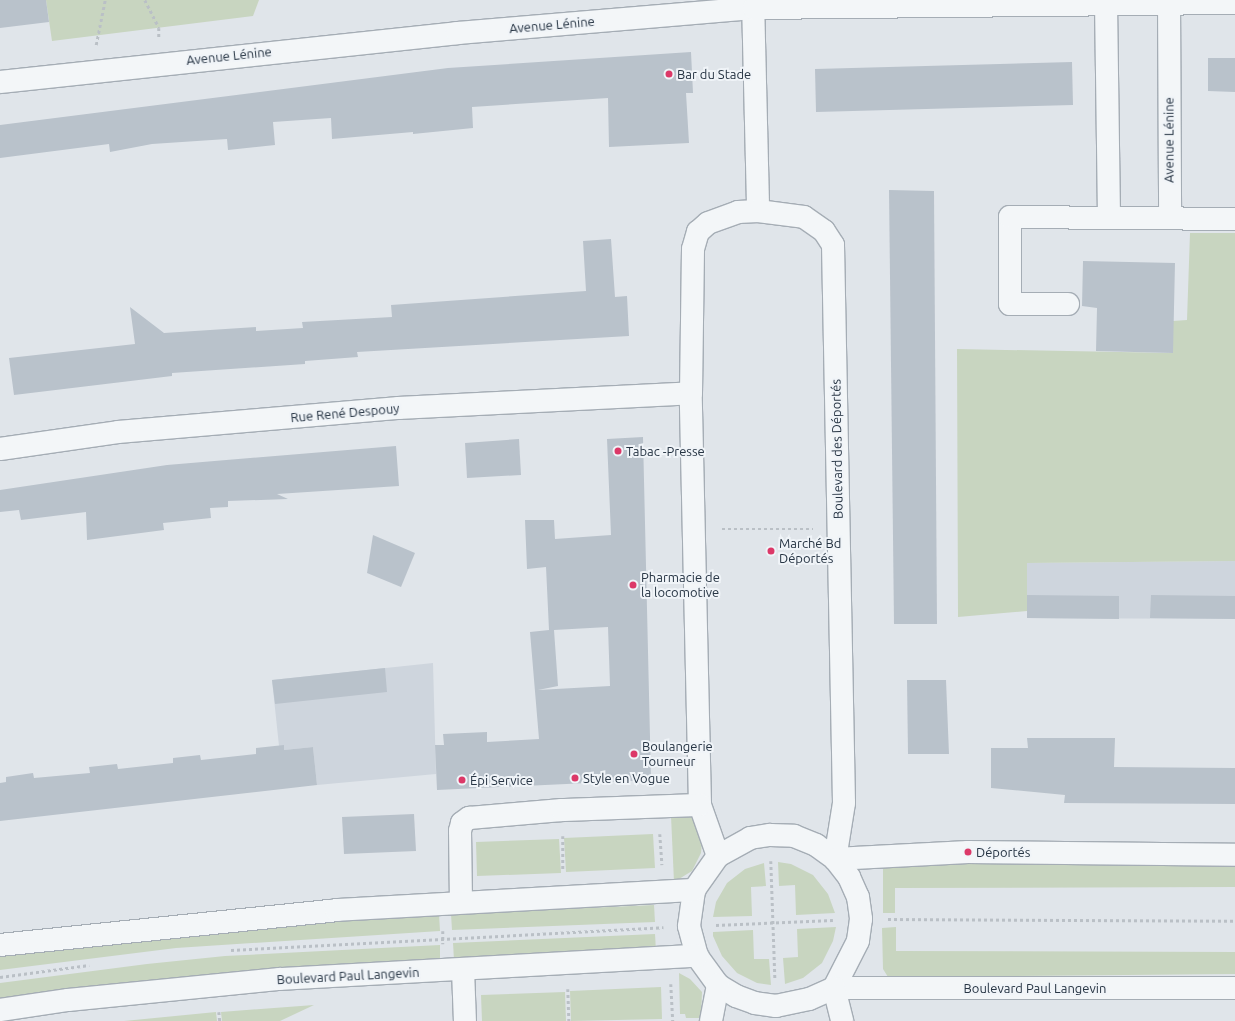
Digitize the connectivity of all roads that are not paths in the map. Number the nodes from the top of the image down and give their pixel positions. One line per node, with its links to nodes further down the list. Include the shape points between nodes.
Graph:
1 (1169, 1): 2 (street, Avenue Lénine); 3 (street, Avenue Lénine); 8 (street, Avenue Lénine)
2 (1106, 2): 4 (street, Avenue Lénine); 7 (street)
3 (1235, 3)
4 (753, 4): 5 (street, Avenue Lénine, via 162,63); 6 (street)
5 (0, 82)
6 (758, 211): 11 (street, Boulevard des Déportés, via 722,216 698,232 693,250); 16 (street, Boulevard des Déportés, via 804,217 824,231 833,245 844,803)
7 (1109, 216): 8 (street); 10 (street, via 1010,217 1010,304)
8 (1170, 217): 9 (street)
9 (1235, 219)
10 (1068, 304)
11 (691, 393): 12 (street, Rue René Despouy, via 399,408 118,432); 13 (street, Boulevard des Déportés)
12 (0, 449)
13 (700, 805): 15 (street, Boulevard des Déportés); 18 (street, via 478,815 462,823)
14 (1235, 854): 16 (street, via 968,852)
15 (718, 856): 16 (street, via 750,838 770,834 794,836 809,842); 17 (street)
16 (835, 859): 23 (street, via 849,876 858,897 861,919 858,941)
17 (694, 890): 18 (street); 20 (street, via 689,926)
18 (452, 902): 19 (street, via 213,921)
19 (0, 945)
20 (697, 956): 21 (street, Boulevard Paul Langevin); 22 (street)
21 (454, 970): 25 (street, Boulevard Paul Langevin, via 280,979 68,1000); 26 (street)
22 (718, 984): 23 (street, via 736,996 755,1003 776,1006 809,999); 27 (street)
23 (834, 988): 24 (street, Boulevard Paul Langevin); 28 (street)
24 (1235, 988)
25 (0, 1010)
26 (465, 1021)
27 (711, 1021)
28 (842, 1021)

